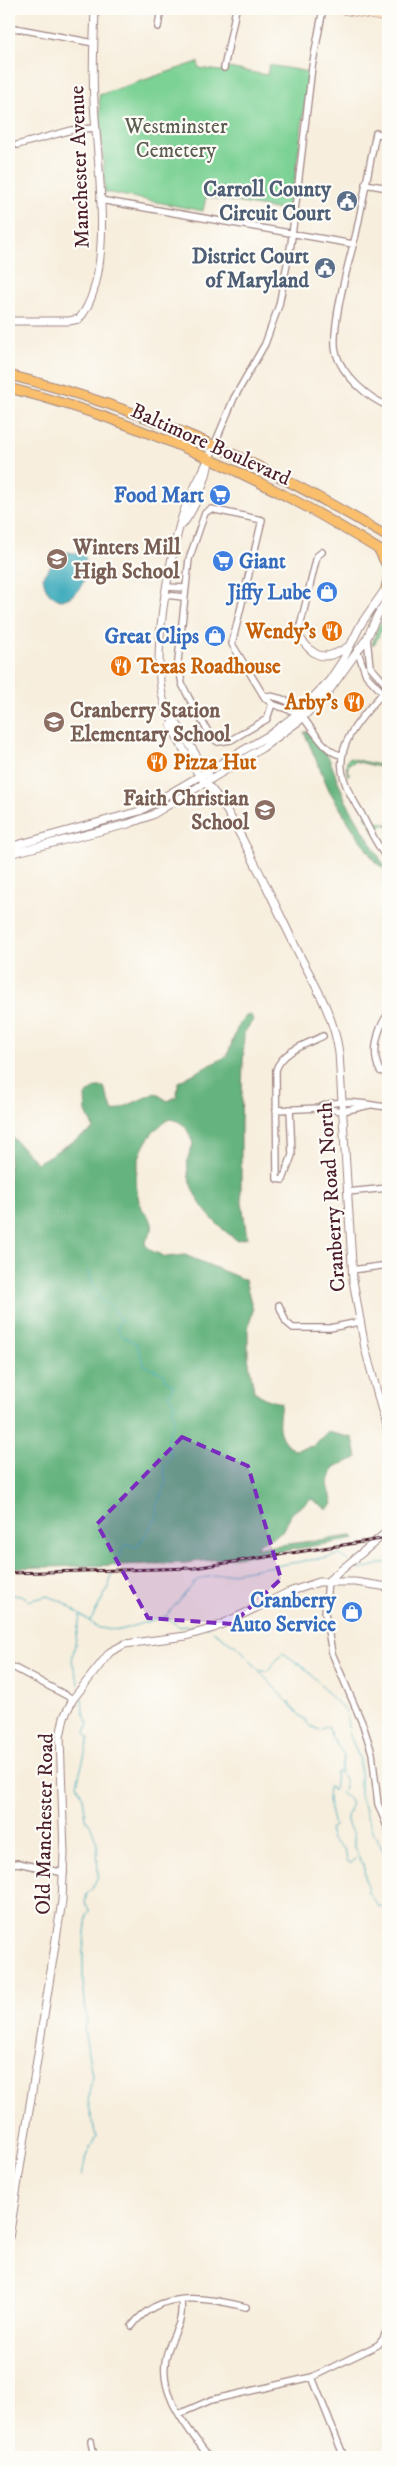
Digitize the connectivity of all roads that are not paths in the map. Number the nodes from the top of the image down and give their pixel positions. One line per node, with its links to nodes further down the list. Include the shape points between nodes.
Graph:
1 (95, 9): 9 (street, Manchester Avenue)
2 (161, 9): 8 (street)
3 (236, 9): 10 (street)
4 (323, 9): 17 (street, via 305,117)
5 (339, 9): 6 (main road)
6 (388, 18)
7 (9, 27): 9 (street)
8 (158, 27)
9 (94, 42): 11 (street, Manchester Avenue)
10 (224, 68)
11 (95, 128): 13 (street, via 72,130); 16 (street, Manchester Avenue)
12 (388, 136): 14 (street, via 376,133)
13 (17, 145)
14 (365, 184): 15 (street); 18 (street)
15 (388, 188)
16 (100, 200): 17 (street); 19 (street, Manchester Avenue, via 101,245 95,286 79,319)
17 (292, 234): 18 (street); 23 (street, via 280,305 273,324 234,398)
18 (353, 244): 22 (street, via 338,318 336,354 354,380 369,395)
19 (9, 321)
20 (9, 375): 23 (highway, Baltimore Boulevard, via 156,420)
21 (9, 388): 23 (highway, Baltimore Boulevard)
22 (388, 406)
23 (212, 451): 24 (highway, Baltimore Boulevard, via 292,481); 25 (highway, Baltimore Boulevard); 31 (street, Cranberry Road North, via 182,519)
24 (388, 537)
25 (379, 550): 27 (highway, Baltimore Boulevard); 28 (highway)
26 (322, 552): 35 (street, via 318,556)
27 (388, 555)
28 (388, 568)
29 (388, 584): 34 (street)
30 (185, 588): 31 (street); 32 (street); 41 (street, via 189,559 205,513 211,508 262,520 232,644)
31 (167, 591): 32 (street); 45 (street, Cranberry Road North, via 159,675 163,696 172,720 171,726)
32 (183, 597): 42 (street, via 179,670 188,698 210,737 221,742 231,740 269,717)
33 (388, 598): 36 (street)
34 (361, 624): 37 (street); 38 (street)
35 (298, 634): 37 (street, via 308,650 318,655 330,656)
36 (368, 638): 38 (street); 39 (street, via 370,666)
37 (351, 644): 43 (street, via 329,681)
38 (358, 652): 40 (street, via 366,675); 43 (street, via 329,691)
39 (388, 687): 40 (street)
40 (383, 693): 44 (street, via 350,735)
41 (263, 695): 42 (street); 43 (street, via 289,703)
42 (272, 704): 43 (street)
43 (300, 715): 44 (street, via 331,751); 45 (street)
44 (342, 755): 48 (street, via 346,786)
45 (207, 778): 46 (street, via 140,811); 47 (street, via 152,814 128,824); 54 (street, Cranberry Road North, via 323,998 340,1052)
46 (9, 847)
47 (9, 854)
48 (388, 860)
49 (388, 1014): 50 (street)
50 (382, 1023): 51 (street); 53 (street, via 376,1052 378,1068)
51 (388, 1026)
52 (323, 1036): 57 (street, via 292,1052 278,1064 274,1086)
53 (385, 1072)
54 (342, 1107): 55 (street); 56 (street, via 324,1105); 61 (street, Cranberry Road North)
55 (388, 1107)
56 (290, 1109): 57 (street); 59 (street, via 292,1155)
57 (276, 1110): 58 (street)
58 (276, 1161): 59 (street); 59 (street, via 277,1179 283,1180)
59 (289, 1164)
60 (388, 1188): 61 (street)
61 (347, 1192): 63 (street, Cranberry Road North)
62 (388, 1265): 63 (street)
63 (352, 1270): 65 (street, Cranberry Road North)
64 (279, 1305): 65 (street, via 286,1322 293,1328 330,1328)
65 (359, 1322): 66 (street, Cranberry Road North)
66 (388, 1432)
67 (388, 1531): 68 (street, Old Manchester Road)
68 (328, 1581): 69 (street, Old Manchester Road); 71 (street, Old Manchester Road, via 289,1592 202,1632 119,1646 99,1664); 72 (street, via 325,1620 332,1653 372,1753 378,1804)
69 (388, 1587)
70 (9, 1665): 71 (street)
71 (73, 1699): 74 (street, Old Manchester Road, via 64,1717 60,1737)
72 (388, 1829)
73 (9, 1864): 74 (street)
74 (64, 1873): 75 (street, Old Manchester Road, via 57,1944)
75 (9, 2238)
76 (181, 2300): 77 (street, via 200,2298); 78 (street, via 167,2300 152,2307); 81 (street, via 181,2322 167,2351 163,2371)
77 (246, 2307)
78 (132, 2326)
79 (388, 2328): 80 (street, via 378,2345)
80 (312, 2378): 81 (street, via 220,2397); 85 (street)
81 (179, 2414): 84 (street)
82 (91, 2441): 83 (street)
83 (94, 2457)
84 (209, 2457)
85 (344, 2457)

